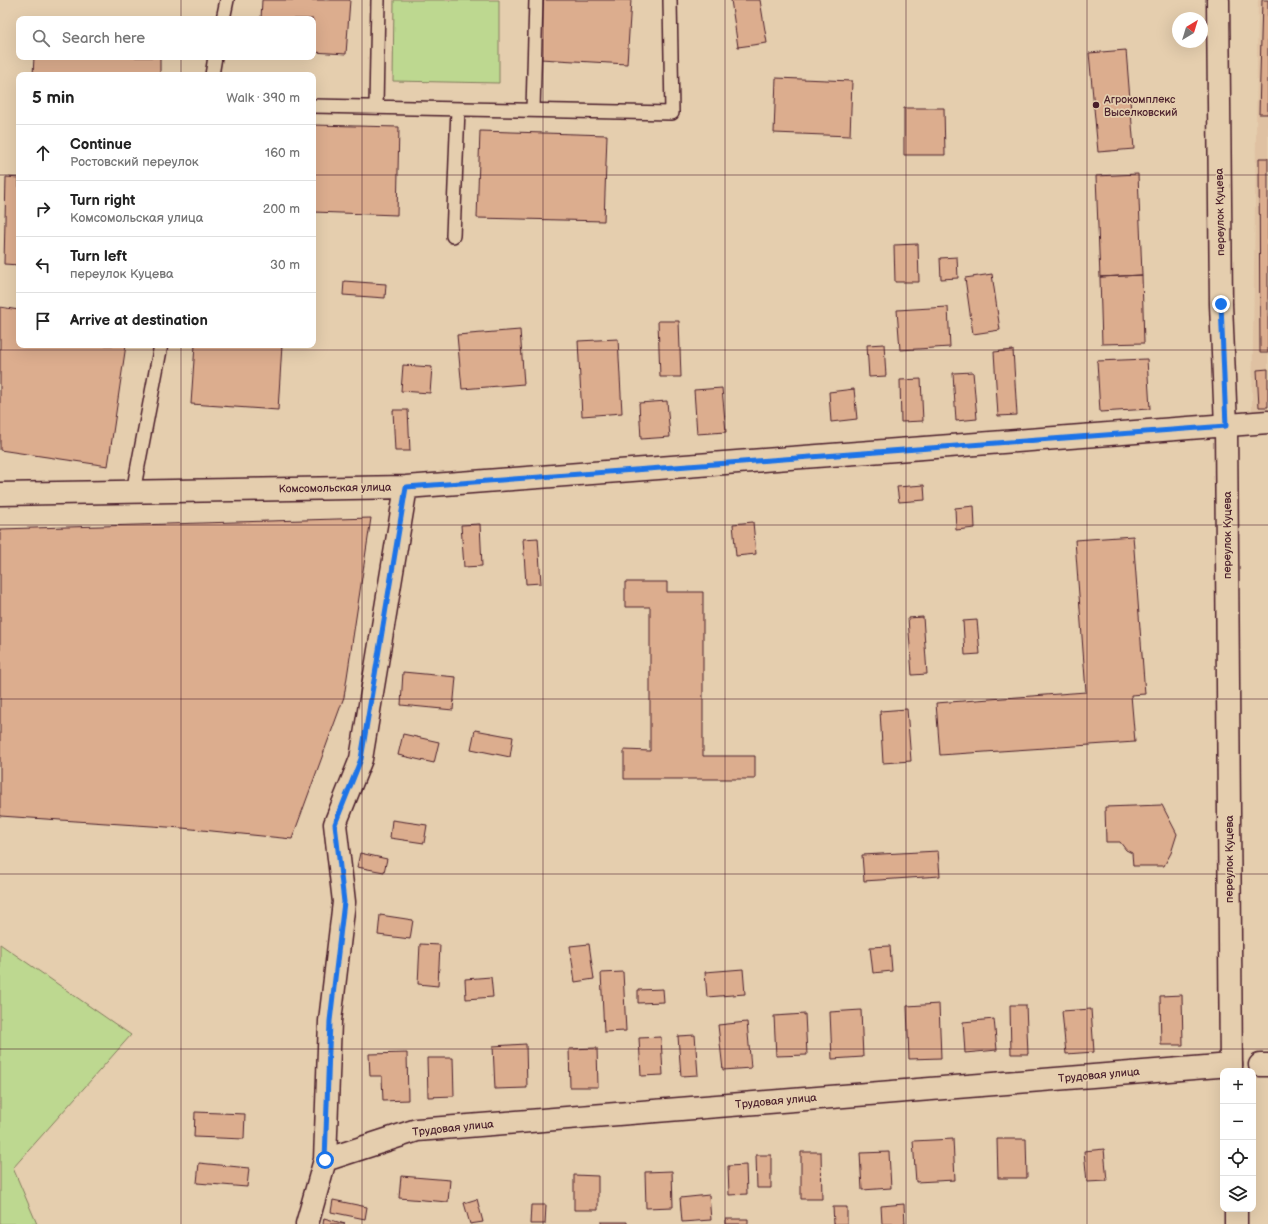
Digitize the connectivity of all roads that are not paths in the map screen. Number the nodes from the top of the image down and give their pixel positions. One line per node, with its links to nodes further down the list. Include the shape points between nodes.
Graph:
1 (227, 0): 6 (lane)
2 (378, 0): 10 (lane)
3 (536, 0): 12 (lane)
4 (670, 0): 12 (lane, via 672,113)
5 (1218, 0): 16 (street, переулок Куцева, via 1221,304)
6 (224, 16)
7 (214, 60): 8 (lane)
8 (212, 72)
9 (316, 106): 10 (lane)
10 (376, 107): 11 (lane)
11 (458, 108): 12 (lane); 13 (lane)
12 (533, 110)
13 (453, 236)
14 (160, 348): 18 (lane)
15 (1268, 422): 16 (street, Комсомольская улица)
16 (1226, 426): 17 (street, Комсомольская улица); 20 (street, переулок Куцева)
17 (406, 487): 18 (street, Комсомольская улица); 22 (street, via 361,759 335,824 344,902 330,1021)
18 (133, 492): 19 (street, Комсомольская улица)
19 (0, 494)
20 (1231, 1068)
21 (1220, 1069): 22 (street, Трудовая улица, via 417,1130)
22 (325, 1160): 24 (street)
23 (1236, 1212): 25 (street)
24 (307, 1224)
25 (1236, 1224)

